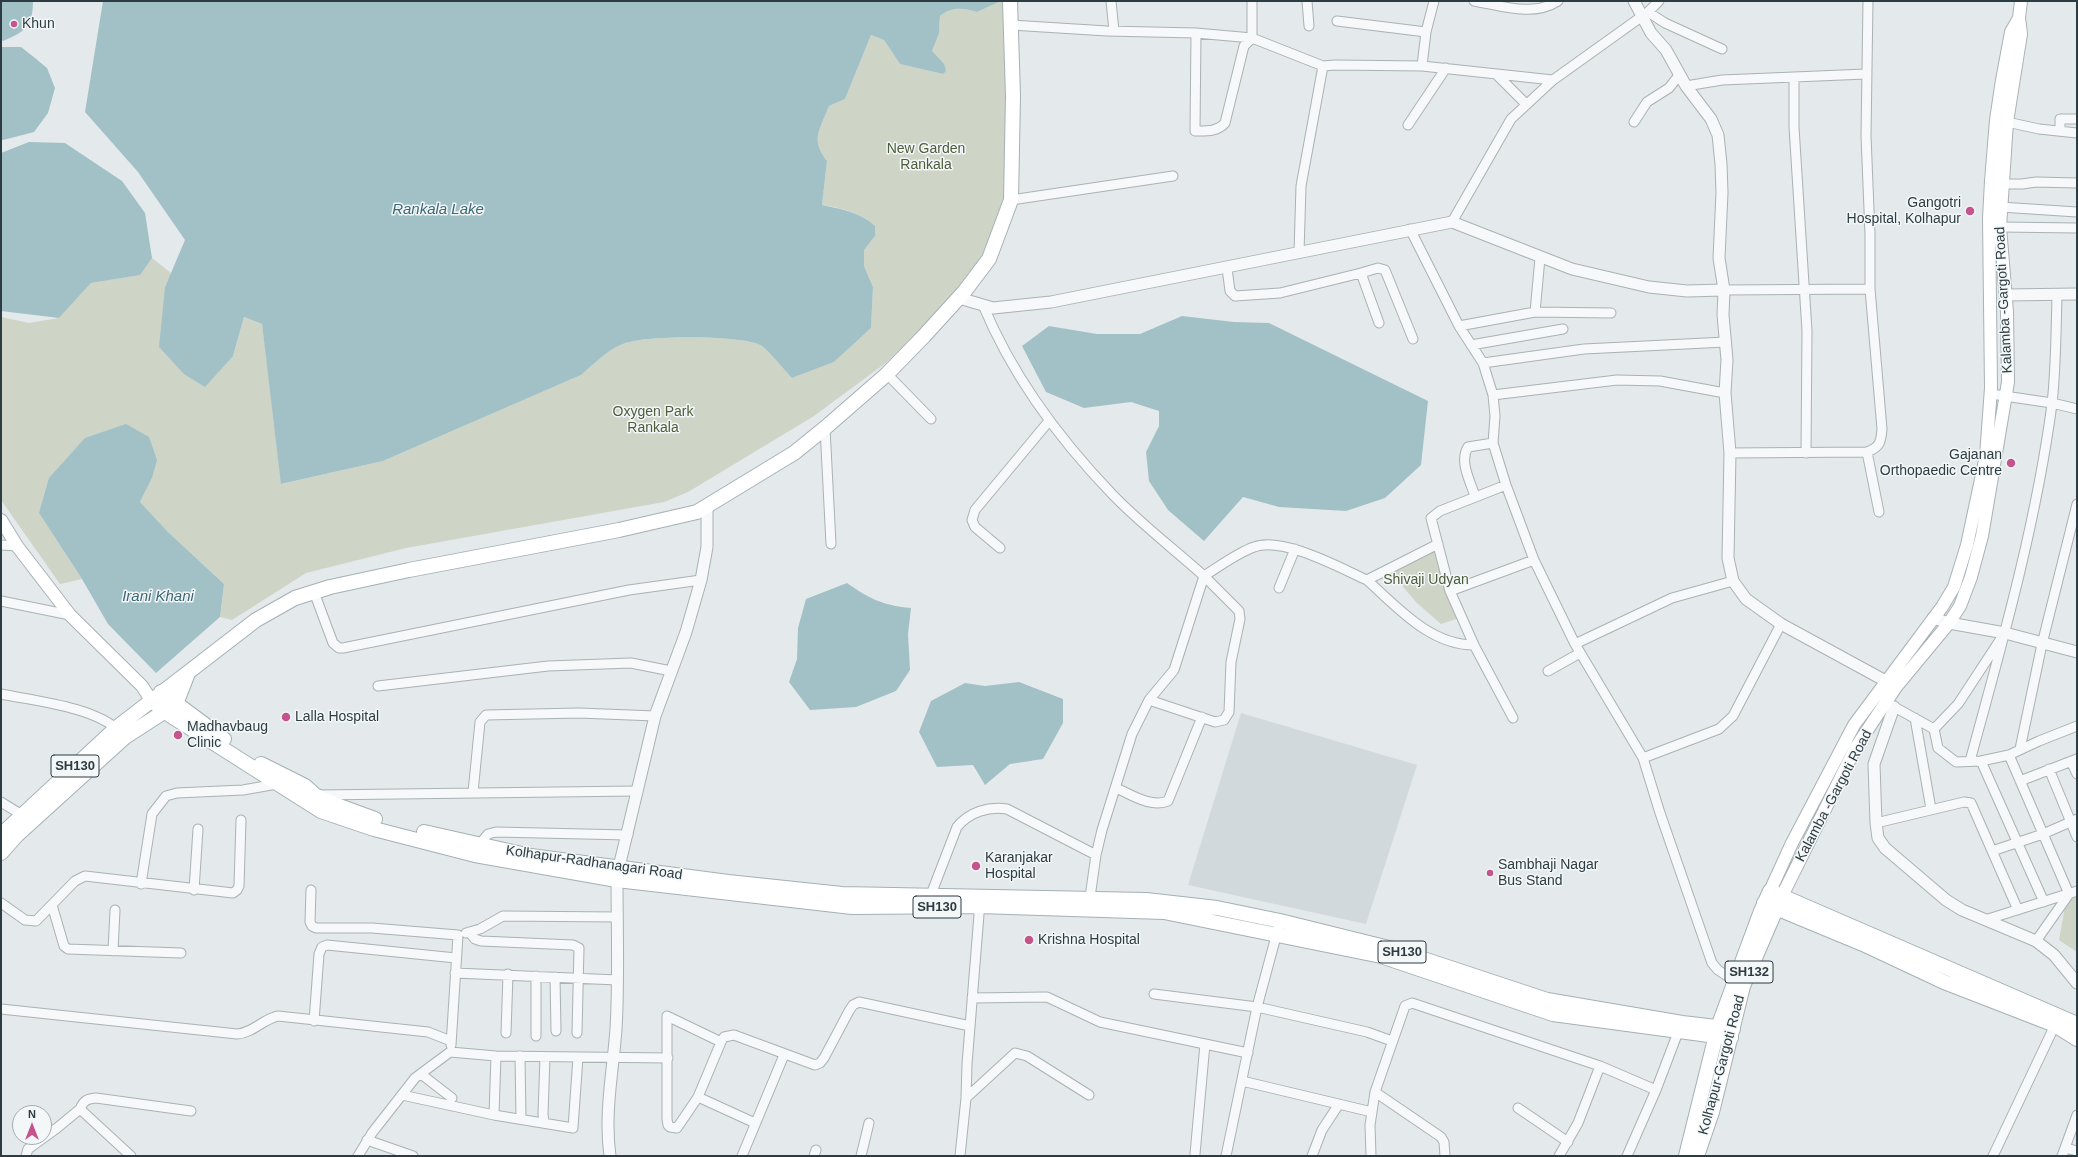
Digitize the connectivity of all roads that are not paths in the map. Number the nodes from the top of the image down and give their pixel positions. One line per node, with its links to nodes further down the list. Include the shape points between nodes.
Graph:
1 (1010, 1): 15 (main road)
2 (1111, 1): 17 (street)
3 (1252, 1): 20 (street)
4 (1307, 1): 16 (street)
5 (1434, 1): 18 (street)
6 (1474, 1): 7 (street, via 1521,10 1540,10)
7 (1558, 1)
8 (1634, 1): 12 (street)
9 (1659, 1): 12 (street)
10 (1868, 1): 27 (street)
11 (2020, 1): 13 (main road, Kalamba -Gargoti Road)
12 (1645, 14): 21 (street); 26 (street, via 1651,33 1666,50); 29 (street)
13 (2019, 18): 34 (main road, Kalamba -Gargoti Road, via 2020,34); 56 (main road, Kalamba -Gargoti Road, via 2011,32 1996,120 1989,218)
14 (1337, 21): 18 (street)
15 (1011, 25): 17 (street); 41 (main road)
16 (1309, 26)
17 (1114, 31): 19 (street)
18 (1426, 32): 23 (street)
19 (1196, 33): 20 (street); 20 (street, via 1194,131 1209,131 1220,128 1225,123 1244,46)
20 (1252, 38): 22 (street)
21 (1722, 49)
22 (1323, 66): 23 (street); 48 (street, via 1301,186)
23 (1422, 66): 24 (street)
24 (1446, 68): 25 (street); 35 (street)
25 (1496, 74): 29 (street); 31 (street)
26 (1680, 74): 30 (street); 33 (street, via 1669,88 1647,102)
27 (1866, 74): 28 (street); 53 (street)
28 (1794, 77): 30 (street, via 1722,80); 52 (street, via 1794,127)
29 (1553, 80): 31 (street)
30 (1686, 86): 54 (street, via 1711,120 1718,135 1722,193 1719,258)
31 (1526, 104): 44 (street, via 1511,119)
32 (2077, 120): 36 (street, via 2060,119)
33 (1634, 122)
34 (2008, 122): 36 (street); 40 (main road, Kalamba -Gargoti Road)
35 (1408, 125)
36 (2060, 131): 37 (street)
37 (2077, 133)
38 (1173, 176): 41 (street)
39 (2077, 183): 40 (street)
40 (2003, 184): 42 (main road, Kalamba -Gargoti Road)
41 (1011, 200): 59 (main road, via 989,259)
42 (2000, 207): 43 (street); 45 (main road, Kalamba -Gargoti Road)
43 (2077, 212)
44 (1452, 222): 47 (street); 49 (street)
45 (2000, 227): 46 (street); 58 (main road, Kalamba -Gargoti Road)
46 (2077, 228)
47 (1410, 229): 48 (street); 64 (street)
48 (1299, 253): 50 (street)
49 (1540, 258): 54 (street, via 1572,270 1650,287 1687,291); 61 (street)
50 (1227, 268): 51 (street, via 1230,291 1235,296 1280,293); 60 (street, via 1051,302 993,308)
51 (1361, 273): 63 (street); 66 (street, via 1378,268 1385,270)
52 (1805, 289): 53 (street); 54 (street); 83 (street)
53 (1870, 289): 81 (street, via 1882,430 1880,443)
54 (1724, 290): 67 (street)
55 (2077, 294): 57 (street)
56 (1990, 295): 58 (street); 72 (main road, Kalamba -Gargoti Road)
57 (2057, 295): 58 (street); 75 (street)
58 (2006, 296): 74 (main road, Kalamba -Gargoti Road)
59 (959, 298): 60 (street); 70 (main road)
60 (983, 305): 78 (street, via 994,332)
61 (1535, 312): 62 (street); 64 (street)
62 (1611, 313)
63 (1379, 323)
64 (1459, 326): 68 (street)
65 (1563, 329): 68 (street)
66 (1413, 339)
67 (1726, 342): 69 (street, via 1584,349); 71 (street)
68 (1471, 345): 69 (street)
69 (1483, 363): 73 (street)
70 (887, 374): 77 (street); 79 (main road)
71 (1725, 393): 73 (street, via 1660,381 1617,380); 82 (street)
72 (1991, 394): 74 (street); 106 (main road, Kalamba -Gargoti Road, via 1986,456 1971,531 1954,587)
73 (1493, 395): 80 (street)
74 (2006, 396): 75 (street); 107 (main road, Kalamba -Gargoti Road, via 1982,536 1971,577 1960,606)
75 (2052, 403): 76 (street); 109 (street, via 2037,492)
76 (2077, 409)
77 (931, 419)
78 (1049, 421): 94 (street, via 975,510 972,520 975,526); 97 (street, via 1113,495)
79 (825, 428): 87 (main road, via 794,453); 90 (street)
80 (1493, 443): 84 (street); 85 (street, via 1468,448 1464,453)
81 (1867, 452): 83 (street); 88 (street)
82 (1730, 453): 83 (street); 100 (street, via 1728,558)
83 (1806, 453)
84 (1506, 485): 85 (street); 96 (street)
85 (1475, 496): 91 (street, via 1440,511 1431,518)
86 (2077, 504): 111 (street)
87 (707, 506): 98 (street, via 707,547); 103 (main road, via 686,515 619,530 409,570)
88 (1879, 512)
89 (1, 520): 93 (main road)
90 (831, 544)
91 (1438, 544): 99 (street); 102 (street)
92 (1, 545): 93 (street)
93 (17, 546): 105 (main road)
94 (1000, 548)
95 (1295, 549): 97 (street, via 1277,545 1254,547); 99 (street); 101 (street)
96 (1534, 560): 102 (street); 110 (street)
97 (1204, 576): 122 (street, via 1174,670); 126 (street, via 1239,611 1240,618 1233,651 1229,712 1224,720 1215,722)
98 (701, 580): 103 (street, via 629,590 343,648 338,648 333,643); 115 (street, via 686,632)
99 (1367, 580): 112 (street, via 1416,623 1456,644)
100 (1733, 581): 108 (street, via 1746,600); 110 (street, via 1665,601)
101 (1279, 588)
102 (1450, 591): 112 (street)
103 (314, 592): 117 (main road, via 295,598 256,620)
104 (1, 601): 105 (street)
105 (70, 615): 121 (main road, via 142,686)
106 (1933, 618): 107 (street); 118 (main road, Kalamba -Gargoti Road)
107 (1949, 623): 109 (street); 118 (main road, Kalamba -Gargoti Road)
108 (1781, 624): 118 (street); 134 (street, via 1727,723 1719,729)
109 (2005, 633): 111 (street); 130 (street, via 1958,704); 136 (street)
110 (1574, 644): 114 (street)
111 (2042, 644): 113 (street); 132 (street)
112 (1474, 645): 127 (street)
113 (2077, 652)
114 (1580, 653): 116 (street); 134 (street)
115 (671, 671): 119 (street, via 631,663 555,666); 125 (street)
116 (1548, 671)
117 (188, 673): 121 (main road); 124 (main road)
118 (1891, 684): 123 (main road, Kalamba -Gargoti Road); 168 (main road, Kalamba -Gargoti Road, via 1854,726 1792,843)
119 (378, 686)
120 (1, 694): 131 (street, via 92,714 107,720)
121 (156, 696): 124 (main road, Kolhapur-Radhanagari Road); 131 (main road, SH130)
122 (1149, 700): 126 (street); 142 (street, via 1132,734)
123 (1890, 705): 128 (street); 151 (street, via 1874,764); 168 (main road, Kalamba -Gargoti Road, via 1856,747)
124 (170, 708): 131 (main road, SH130); 141 (main road, SH130); 145 (main road, Kolhapur-Radhanagari Road, via 268,769 305,786)
125 (655, 716): 143 (street); 144 (street, via 580,713 486,715 480,722)
126 (1202, 718): 142 (street, via 1168,802 1153,804)
127 (1513, 718)
128 (1915, 718): 130 (street); 147 (street)
129 (2077, 726): 132 (street)
130 (1934, 728): 136 (street, via 1938,748 1956,762)
131 (120, 732): 148 (main road, SH130); 153 (main road, SH130)
132 (2020, 750): 133 (street)
133 (2009, 755): 137 (street); 140 (street)
134 (1643, 758): 191 (street, via 1712,963)
135 (2074, 760): 138 (street); 139 (street)
136 (1970, 761): 137 (street)
137 (1981, 761): 157 (street)
138 (2049, 769): 140 (street); 150 (street)
139 (2077, 774)
140 (2020, 781): 154 (street)
141 (277, 784): 162 (main road, SH130, via 321,810 374,829 475,855); 163 (street, via 243,790 177,793 166,796 152,814)
142 (1116, 788): 161 (street)
143 (636, 791): 144 (street); 155 (street)
144 (473, 792): 145 (street)
145 (315, 795): 158 (main road, Kolhapur-Radhanagari Road, via 388,823)
146 (1, 802): 148 (street)
147 (1931, 810): 151 (street); 159 (street, via 1964,802 1971,803)
148 (22, 815): 153 (main road, SH130)
149 (242, 820): 164 (street, via 237,890 228,893)
150 (2074, 821): 154 (street); 156 (street)
151 (1876, 823): 177 (street, via 1878,838 1885,848 1946,900)
152 (198, 829): 164 (street)
153 (6, 832): 160 (main road)
154 (2043, 834): 157 (street); 166 (street)
155 (628, 835): 158 (street, via 496,832 488,834); 162 (street)
156 (2077, 837)
157 (2018, 843): 159 (street); 170 (street)
158 (479, 845): 162 (main road, Kolhapur-Radhanagari Road)
159 (1992, 851): 175 (street)
160 (1, 853)
161 (1096, 855): 167 (street, via 1007,810 995,807 972,814 963,819 957,827); 172 (street)
162 (618, 874): 167 (main road, Kolhapur-Radhanagari Road, via 842,894); 169 (main road, SH130, via 852,907); 176 (street)
163 (141, 884): 164 (street); 173 (street, via 85,876 75,881)
164 (194, 890)
165 (310, 890): 180 (street, via 310,922 316,928 372,928)
166 (2073, 893): 170 (street); 181 (street)
167 (930, 897): 169 (main road, Kolhapur-Radhanagari Road)
168 (1773, 900): 191 (main road, Kalamba -Gargoti Road); 198 (main road); 199 (main road, via 1944,982)
169 (980, 902): 172 (main road, SH130); 172 (main road, Kolhapur-Radhanagari Road / SH130, via 1066,898); 194 (street)
170 (2044, 902): 175 (street)
171 (1, 903): 173 (street, via 30,922 36,921)
172 (1089, 904): 178 (main road, SH130, via 1146,900 1217,908)
173 (52, 905): 182 (street, via 64,946 68,949)
174 (115, 910): 182 (street)
175 (2018, 910): 177 (street)
176 (617, 917): 179 (street, via 503,916); 190 (street)
177 (1985, 920): 181 (street)
178 (1278, 928): 195 (street); 201 (main road, SH130, via 1393,949 1547,1000)
179 (469, 932): 180 (street); 189 (street, via 481,941 576,946 580,951)
180 (458, 935): 184 (street)
181 (2036, 941): 192 (street, via 2054,955)
182 (113, 951): 183 (street)
183 (181, 953)
184 (456, 958): 185 (street); 197 (street, via 327,945 322,947 319,954)
185 (455, 973): 186 (street); 209 (street)
186 (508, 974): 187 (street); 204 (street)
187 (536, 976): 188 (street); 207 (street)
188 (555, 977): 189 (street); 202 (street)
189 (578, 978): 190 (street); 205 (street)
190 (618, 980): 220 (street)
191 (1738, 983): 203 (main road, Kalamba -Gargoti Road); 206 (main road, Kolhapur-Gargoti Road / SH132)
192 (2077, 983)
193 (1154, 994): 195 (street)
194 (972, 998): 200 (street); 212 (street, via 1047,997 1100,1022)
195 (1257, 1007): 210 (street, via 1367,1032); 214 (street)
196 (1, 1010): 197 (street, via 237,1034 245,1033 278,1016)
197 (314, 1021): 209 (street, via 428,1032)
198 (2077, 1024)
199 (2055, 1025): 208 (main road); 264 (street)
200 (970, 1026): 215 (street, via 859,1002 849,1011 820,1063 808,1064); 231 (street)
201 (1680, 1027): 203 (main road, SH130); 225 (street)
202 (556, 1031)
203 (1717, 1032): 206 (main road, SH130); 262 (main road, Kalamba -Gargoti Road)
204 (506, 1033)
205 (577, 1033)
206 (1732, 1034): 263 (main road, Kolhapur-Gargoti Road / SH132, via 1712,1112)
207 (536, 1036)
208 (2077, 1039)
209 (451, 1041): 213 (street)
210 (1392, 1041): 222 (street, via 1406,1006 1412,1004); 226 (street)
211 (721, 1042): 215 (street, via 724,1037 734,1035); 221 (street, via 667,1016); 229 (street)
212 (1205, 1044): 214 (street); 247 (street)
213 (450, 1052): 216 (street); 223 (street)
214 (1248, 1053): 224 (street)
215 (784, 1055): 241 (street)
216 (496, 1056): 217 (street); 237 (street)
217 (520, 1056): 218 (street); 239 (street)
218 (545, 1056): 219 (street); 240 (street)
219 (578, 1057): 220 (street); 240 (street, via 573,1128)
220 (614, 1057): 221 (street); 252 (street, via 608,1105)
221 (668, 1058): 229 (street, via 668,1125 677,1128)
222 (1600, 1066): 225 (street); 244 (street)
223 (421, 1074): 227 (street); 230 (street)
224 (1242, 1081): 232 (street); 256 (street)
225 (1656, 1090): 261 (street)
226 (1375, 1092): 236 (street); 259 (street, via 1441,1137)
227 (402, 1095): 237 (street); 243 (street)
228 (1090, 1095): 231 (street, via 1027,1056 1015,1053)
229 (698, 1097): 241 (street)
230 (452, 1098)
231 (966, 1098): 255 (street)
232 (1340, 1104): 236 (street); 257 (street, via 1322,1130)
233 (1518, 1108): 244 (street)
234 (80, 1109): 235 (street, via 87,1099 96,1098); 248 (street, via 28,1149); 249 (street)
235 (191, 1112)
236 (1372, 1112): 258 (street)
237 (494, 1115): 239 (street)
238 (2077, 1116): 246 (street)
239 (521, 1119): 240 (street)
240 (543, 1119)
241 (755, 1123): 253 (street)
242 (869, 1123): 254 (street)
243 (367, 1140): 250 (street); 251 (street)
244 (1568, 1142): 260 (street)
245 (2077, 1151): 246 (street)
246 (2064, 1152)
247 (1194, 1154)
248 (26, 1156)
249 (131, 1156)
250 (358, 1156)
251 (413, 1156)
252 (610, 1156)
253 (742, 1156)
254 (861, 1156)
255 (960, 1156)
256 (1226, 1156)
257 (1312, 1156)
258 (1371, 1156)
259 (1445, 1156)
260 (1559, 1156)
261 (1627, 1156)
262 (1686, 1156)
263 (1697, 1156)
264 (1993, 1156)

